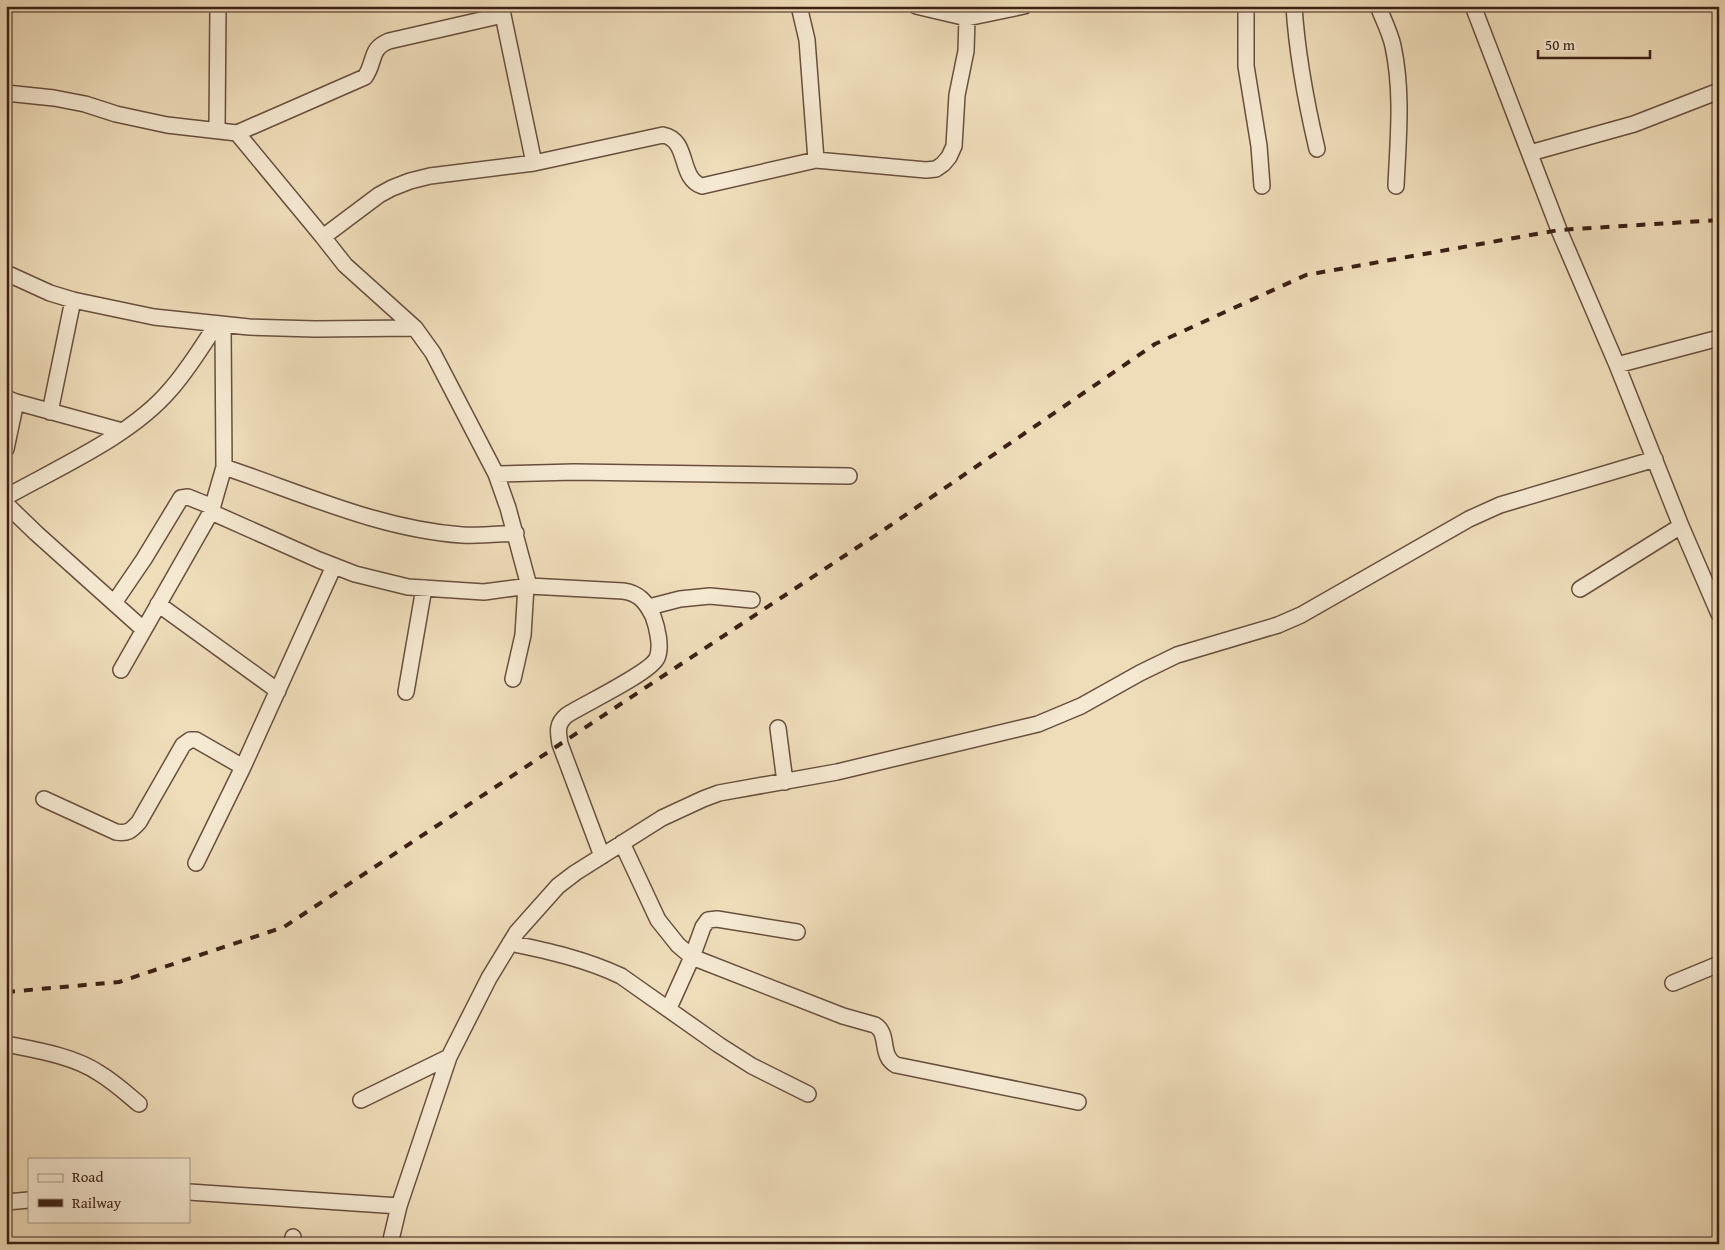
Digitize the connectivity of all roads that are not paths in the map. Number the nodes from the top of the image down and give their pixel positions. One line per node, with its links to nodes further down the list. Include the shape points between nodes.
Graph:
1 (218, 6): 13 (street)
2 (799, 6): 17 (street, via 807,40)
3 (916, 6): 10 (street)
4 (1024, 6): 10 (street)
5 (1246, 6): 19 (street, via 1246,66)
6 (1294, 6): 15 (street, via 1301,73)
7 (1378, 6): 20 (street, via 1395,58 1399,108)
8 (1473, 6): 16 (street)
9 (502, 10): 14 (street, via 380,44 365,76); 18 (street)
10 (974, 13): 17 (street, via 958,95 954,146 943,164 926,170)
11 (1719, 91): 16 (street, via 1634,124)
12 (6, 94): 13 (street, via 54,98 167,125)
13 (218, 130): 14 (street)
14 (238, 133): 21 (street)
15 (1317, 149)
16 (1530, 153): 27 (street)
17 (816, 160): 18 (street, via 702,186 691,178 682,150 669,136 663,135)
18 (534, 163): 21 (street, via 410,180 380,195)
19 (1262, 186)
20 (1396, 186)
21 (323, 237): 25 (street, via 345,265)
22 (6, 273): 23 (street)
23 (73, 300): 24 (street, via 154,317); 29 (street)
24 (220, 325): 25 (street, via 315,329); 30 (street, via 170,391); 33 (street)
25 (415, 328): 34 (street, via 433,353)
26 (1719, 338): 27 (street)
27 (1617, 365): 32 (street)
28 (11, 400): 29 (street); 31 (street)
29 (50, 412): 30 (street)
30 (122, 431): 36 (street)
31 (6, 449)
32 (1655, 459): 39 (street); 57 (street, via 1500,505 1451,528 1301,615 1177,655 1081,706 1038,724)
33 (224, 467): 38 (street); 40 (street, via 351,513 407,526 463,535)
34 (496, 474): 35 (street); 40 (street)
35 (849, 476)
36 (6, 497)
37 (6, 504): 46 (street)
38 (212, 510): 41 (street); 46 (street, via 188,497 181,498); 47 (street)
39 (1681, 526): 44 (street); 49 (street)
40 (516, 533): 42 (street)
41 (334, 566): 43 (street, via 408,587); 53 (street)
42 (528, 586): 43 (street, via 484,592); 48 (street, via 630,592); 52 (street, via 520,652)
43 (424, 588): 54 (street)
44 (1580, 589)
45 (752, 600): 48 (street, via 693,597)
46 (114, 603): 50 (street)
47 (158, 604): 50 (street); 53 (street)
48 (648, 607): 60 (street, via 655,623 659,650 654,662 567,715 557,730)
49 (1719, 614)
50 (143, 629): 51 (street)
51 (121, 670)
52 (513, 679)
53 (278, 691): 56 (street)
54 (406, 692)
55 (778, 728): 57 (street)
56 (244, 767): 58 (street, via 196,740 190,740 183,745 138,822 123,834); 61 (street)
57 (785, 782): 59 (street, via 719,793 662,818)
58 (44, 799)
59 (622, 843): 60 (street); 64 (street, via 658,920)
60 (602, 856): 63 (street, via 558,886)
61 (196, 863)
62 (797, 932): 64 (street, via 712,919 705,923)
63 (510, 943): 67 (street, via 559,953 605,968); 69 (street)
64 (692, 957): 67 (street); 72 (street, via 878,1027 890,1062)
65 (1719, 964): 66 (street)
66 (1673, 984)
67 (669, 1008): 70 (street, via 752,1066)
68 (6, 1044): 73 (street, via 77,1062 98,1071)
69 (449, 1057): 71 (street); 77 (street)
70 (808, 1094)
71 (361, 1100)
72 (1078, 1102)
73 (139, 1104)
74 (190, 1192): 77 (street)
75 (28, 1200): 76 (street)
76 (6, 1202)
77 (399, 1206): 78 (street)
78 (390, 1244)

